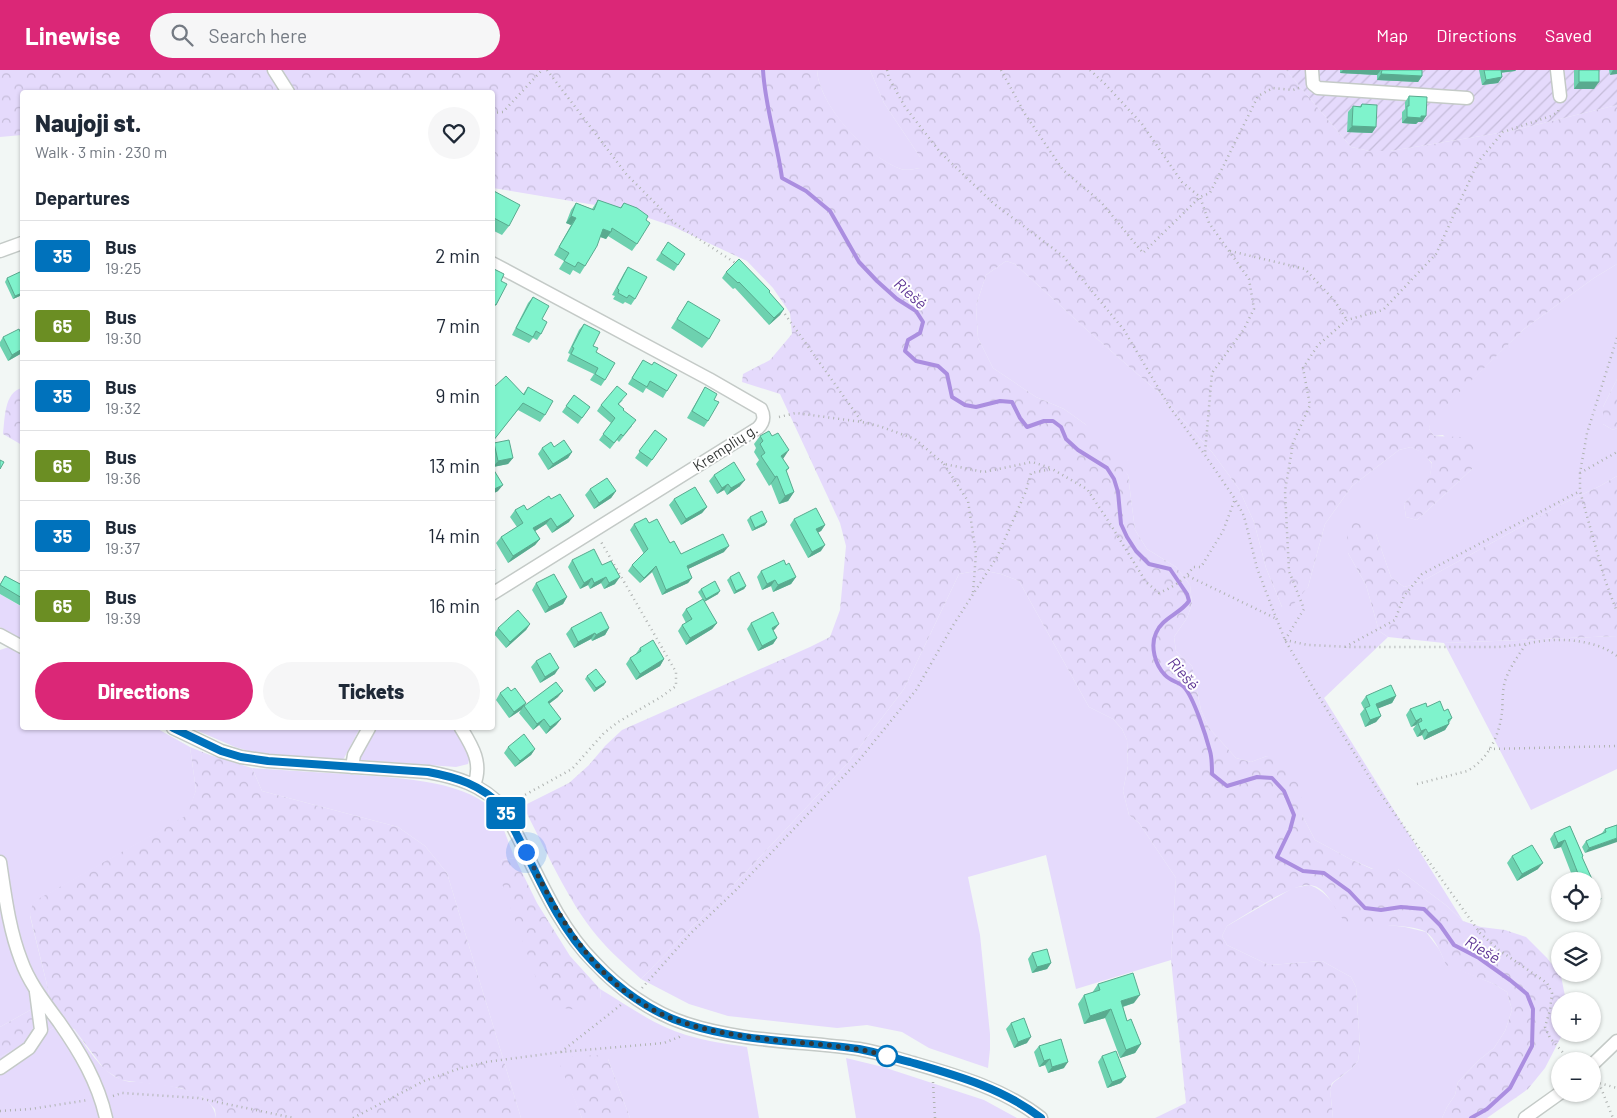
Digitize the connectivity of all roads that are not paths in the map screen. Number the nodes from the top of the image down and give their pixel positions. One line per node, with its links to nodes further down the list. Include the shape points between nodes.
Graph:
1 (274, 70): 4 (street)
2 (1312, 70): 6 (street, via 1313,84 1318,88)
3 (1557, 70): 5 (street)
4 (287, 90)
5 (1560, 96)
6 (1467, 98)
7 (20, 244): 8 (street)
8 (0, 251)
9 (495, 265): 10 (street, Kremplių g., via 709,379 761,409 764,415 758,428)
10 (495, 592)
11 (0, 635): 12 (street)
12 (20, 646)
13 (176, 730): 16 (street, via 241,757)
14 (368, 730): 16 (street, via 354,755)
15 (462, 730): 17 (street, via 478,763)
16 (352, 767): 17 (street, via 428,772)
17 (474, 785): 26 (street, via 502,807 550,900 574,938 593,962 632,996 665,1015 709,1030 860,1050 934,1069 996,1091)
18 (0, 862): 19 (street, via 21,961)
19 (36, 990): 22 (street, via 41,1030 29,1048); 25 (street, via 87,1065)
20 (1617, 1041): 21 (street)
21 (1601, 1056)
22 (0, 1068)
23 (1551, 1100): 24 (street)
24 (1532, 1116)
25 (106, 1118)
26 (1041, 1118)

